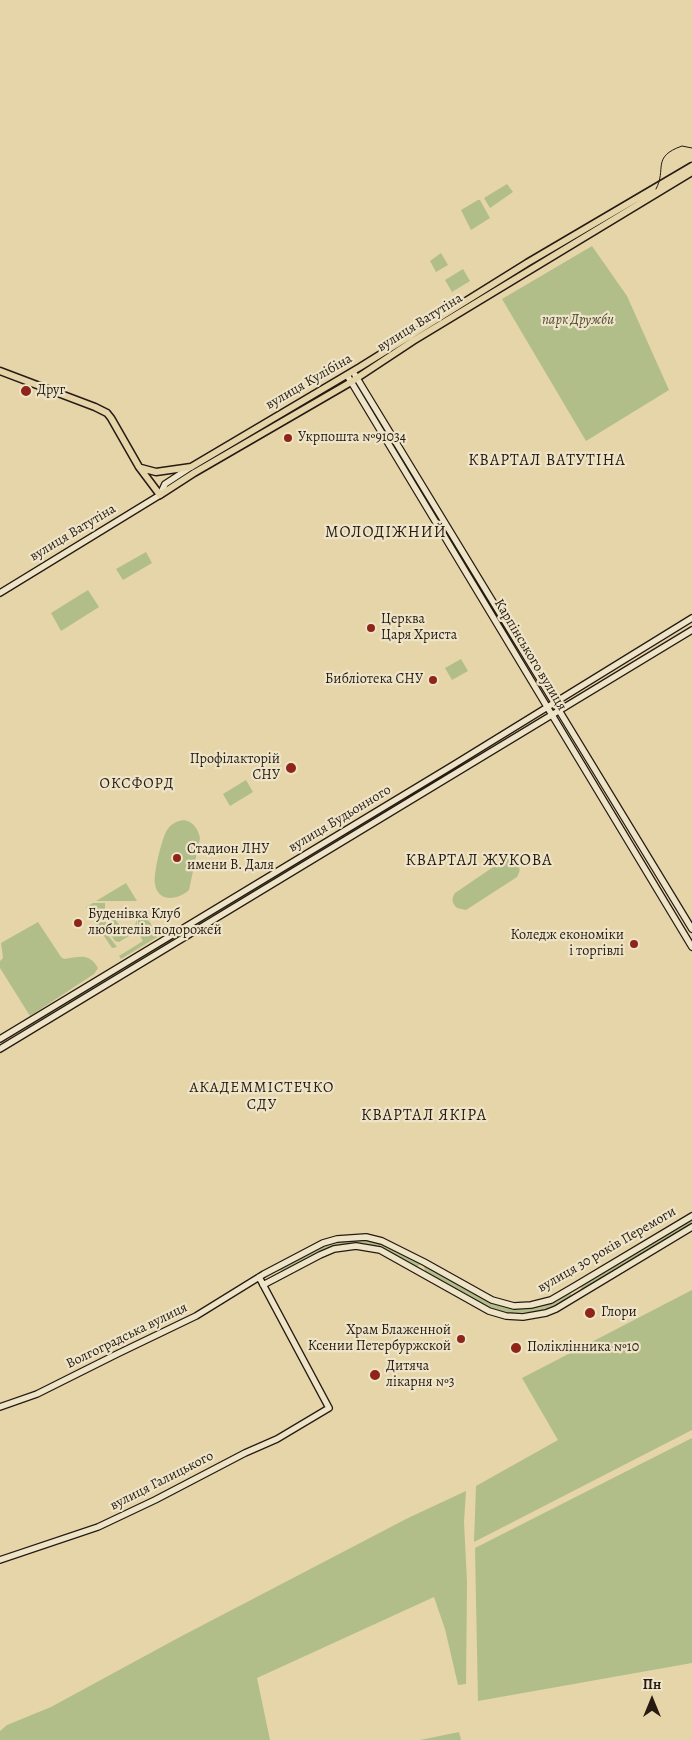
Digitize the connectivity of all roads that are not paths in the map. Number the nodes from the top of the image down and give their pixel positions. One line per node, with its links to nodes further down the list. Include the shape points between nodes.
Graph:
1 (692, 166): 3 (main road, вулиця Ватутіна)
2 (692, 172): 6 (main road, вулиця Ватутіна)
3 (412, 334): 5 (main road, вулиця Кулібіна)
4 (0, 371): 8 (main road, via 107,413)
5 (350, 373): 6 (street, Карпінського вулиця); 7 (main road, вулиця Кулібіна)
6 (354, 380): 10 (main road, вулиця Ватутіна); 14 (street, Карпінського вулиця); 15 (street, Карпінського вулиця)
7 (219, 451): 9 (main road, вулиця Ватутіна)
8 (139, 467): 9 (main road, via 156,472); 10 (main road)
9 (191, 468): 10 (street, вулиця Ватутіна, via 165,484)
10 (160, 495): 11 (street, вулиця Ватутіна)
11 (0, 593)
12 (692, 618): 14 (street, вулиця Будьонного)
13 (692, 630): 16 (street, вулиця Будьонного)
14 (554, 703): 15 (street, вулиця Будьонного); 16 (street, Карпінського вулиця)
15 (547, 707): 17 (street, Карпінського вулиця); 18 (street, вулиця Будьонного)
16 (560, 711): 17 (street, вулиця Будьонного); 20 (street, Карпінського вулиця)
17 (552, 716): 19 (street, вулиця Будьонного); 21 (street, Карпінського вулиця)
18 (207, 913): 19 (street); 22 (street, вулиця Будьонного)
19 (211, 920): 23 (street, вулиця Будьонного)
20 (692, 929)
21 (692, 947)
22 (0, 1039)
23 (0, 1049)
24 (692, 1216): 26 (street, вулиця 30 років Перемоги, via 551,1300 531,1306 497,1302 396,1247 366,1237 346,1237 323,1243)
25 (692, 1227): 27 (street, вулиця 30 років Перемоги, via 556,1309 534,1316 510,1316 489,1311 380,1250 356,1246 320,1255)
26 (259, 1277): 27 (street); 28 (street, Волгоградська вулиця, via 196,1316 37,1394)
27 (263, 1286): 29 (street, вулиця Галицького, via 329,1408 277,1439 98,1527)
28 (0, 1407)
29 (0, 1560)

